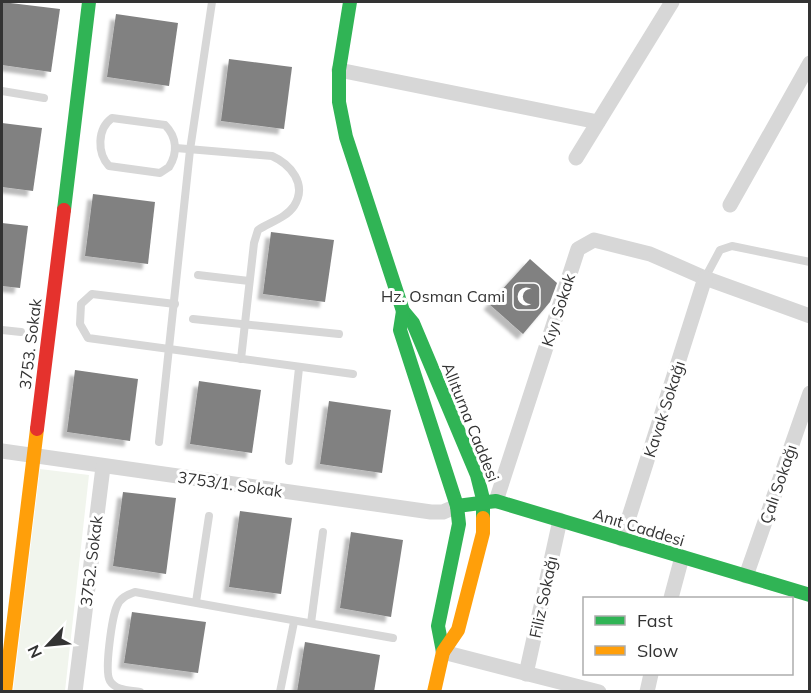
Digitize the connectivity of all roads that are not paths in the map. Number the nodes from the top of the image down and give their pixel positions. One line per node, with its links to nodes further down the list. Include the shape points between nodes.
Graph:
1 (89, 2): 33 (main road, 3753. Sokak)
2 (212, 2): 11 (lane)
3 (346, 2): 6 (main road, Allıturna Caddesi)
4 (672, 2): 9 (street)
5 (810, 63): 13 (street)
6 (339, 70): 9 (street); 19 (main road, Allıturna Caddesi, via 339,102 346,137)
7 (2, 91): 8 (lane)
8 (44, 98)
9 (598, 122): 12 (street)
10 (176, 148): 10 (lane, via 165,171 109,166 101,152 103,128 112,118 165,125 174,136); 11 (lane)
11 (190, 150): 17 (lane, via 272,156 295,171 298,198 281,218 258,230); 18 (lane)
12 (576, 158)
13 (730, 205)
14 (810, 262): 16 (lane, via 732,246 720,250)
15 (198, 275): 17 (lane)
16 (705, 278): 20 (street, Kıyı Sokak); 36 (street, Kıyı Sokak, via 650,254 594,240 578,249); 41 (street, Kavak Sokağı)
17 (249, 281): 22 (lane)
18 (176, 304): 26 (lane); 26 (lane, via 92,294 85,298 79,314 88,338)
19 (403, 311): 36 (main road, Allıturna Caddesi, via 413,323); 37 (main road, Allıturna Caddesi, via 400,330)
20 (810, 316)
21 (193, 320): 22 (lane)
22 (246, 324): 25 (lane); 27 (lane)
23 (2, 330): 24 (lane)
24 (21, 332)
25 (339, 334)
26 (170, 351): 27 (lane); 31 (lane)
27 (241, 359): 28 (lane)
28 (299, 368): 29 (lane); 34 (lane)
29 (353, 374)
30 (810, 393): 43 (street, Çalı Sokağı)
31 (159, 442)
32 (2, 451): 33 (street, 3753/1. Sokak)
33 (33, 456): 35 (street, 3753/1. Sokak); 53 (main road, 3753. Sokak)
34 (290, 461)
35 (103, 467): 37 (street, 3753/1. Sokak, via 430,512); 54 (street, 3752. Sokak)
36 (490, 502): 37 (main road, Anıt Caddesi); 39 (main road, Anıt Caddesi); 50 (main road, Allıturna Caddesi, via 458,630)
37 (457, 506): 50 (main road, Allıturna Caddesi, via 459,524 438,626)
38 (209, 516): 46 (lane)
39 (560, 520): 41 (main road, Anıt Caddesi); 51 (street, Filiz Sokağı)
40 (324, 532): 48 (lane)
41 (622, 539): 42 (main road, Anıt Caddesi)
42 (682, 557): 43 (main road, Anıt Caddesi); 45 (street)
43 (746, 576): 44 (main road, Anıt Caddesi)
44 (810, 595)
45 (671, 597)
46 (196, 602): 47 (lane); 55 (lane, via 135,592 124,596 117,605 107,672 110,683)
47 (294, 622): 48 (lane); 56 (lane)
48 (311, 623): 49 (lane)
49 (393, 638)
50 (443, 652): 51 (street); 57 (main road, Allıturna Caddesi)
51 (526, 674): 58 (street)
52 (651, 675): 59 (street)
53 (5, 692)
54 (75, 692)
55 (140, 692)
56 (280, 692)
57 (434, 692)
58 (599, 692)
59 (647, 692)

